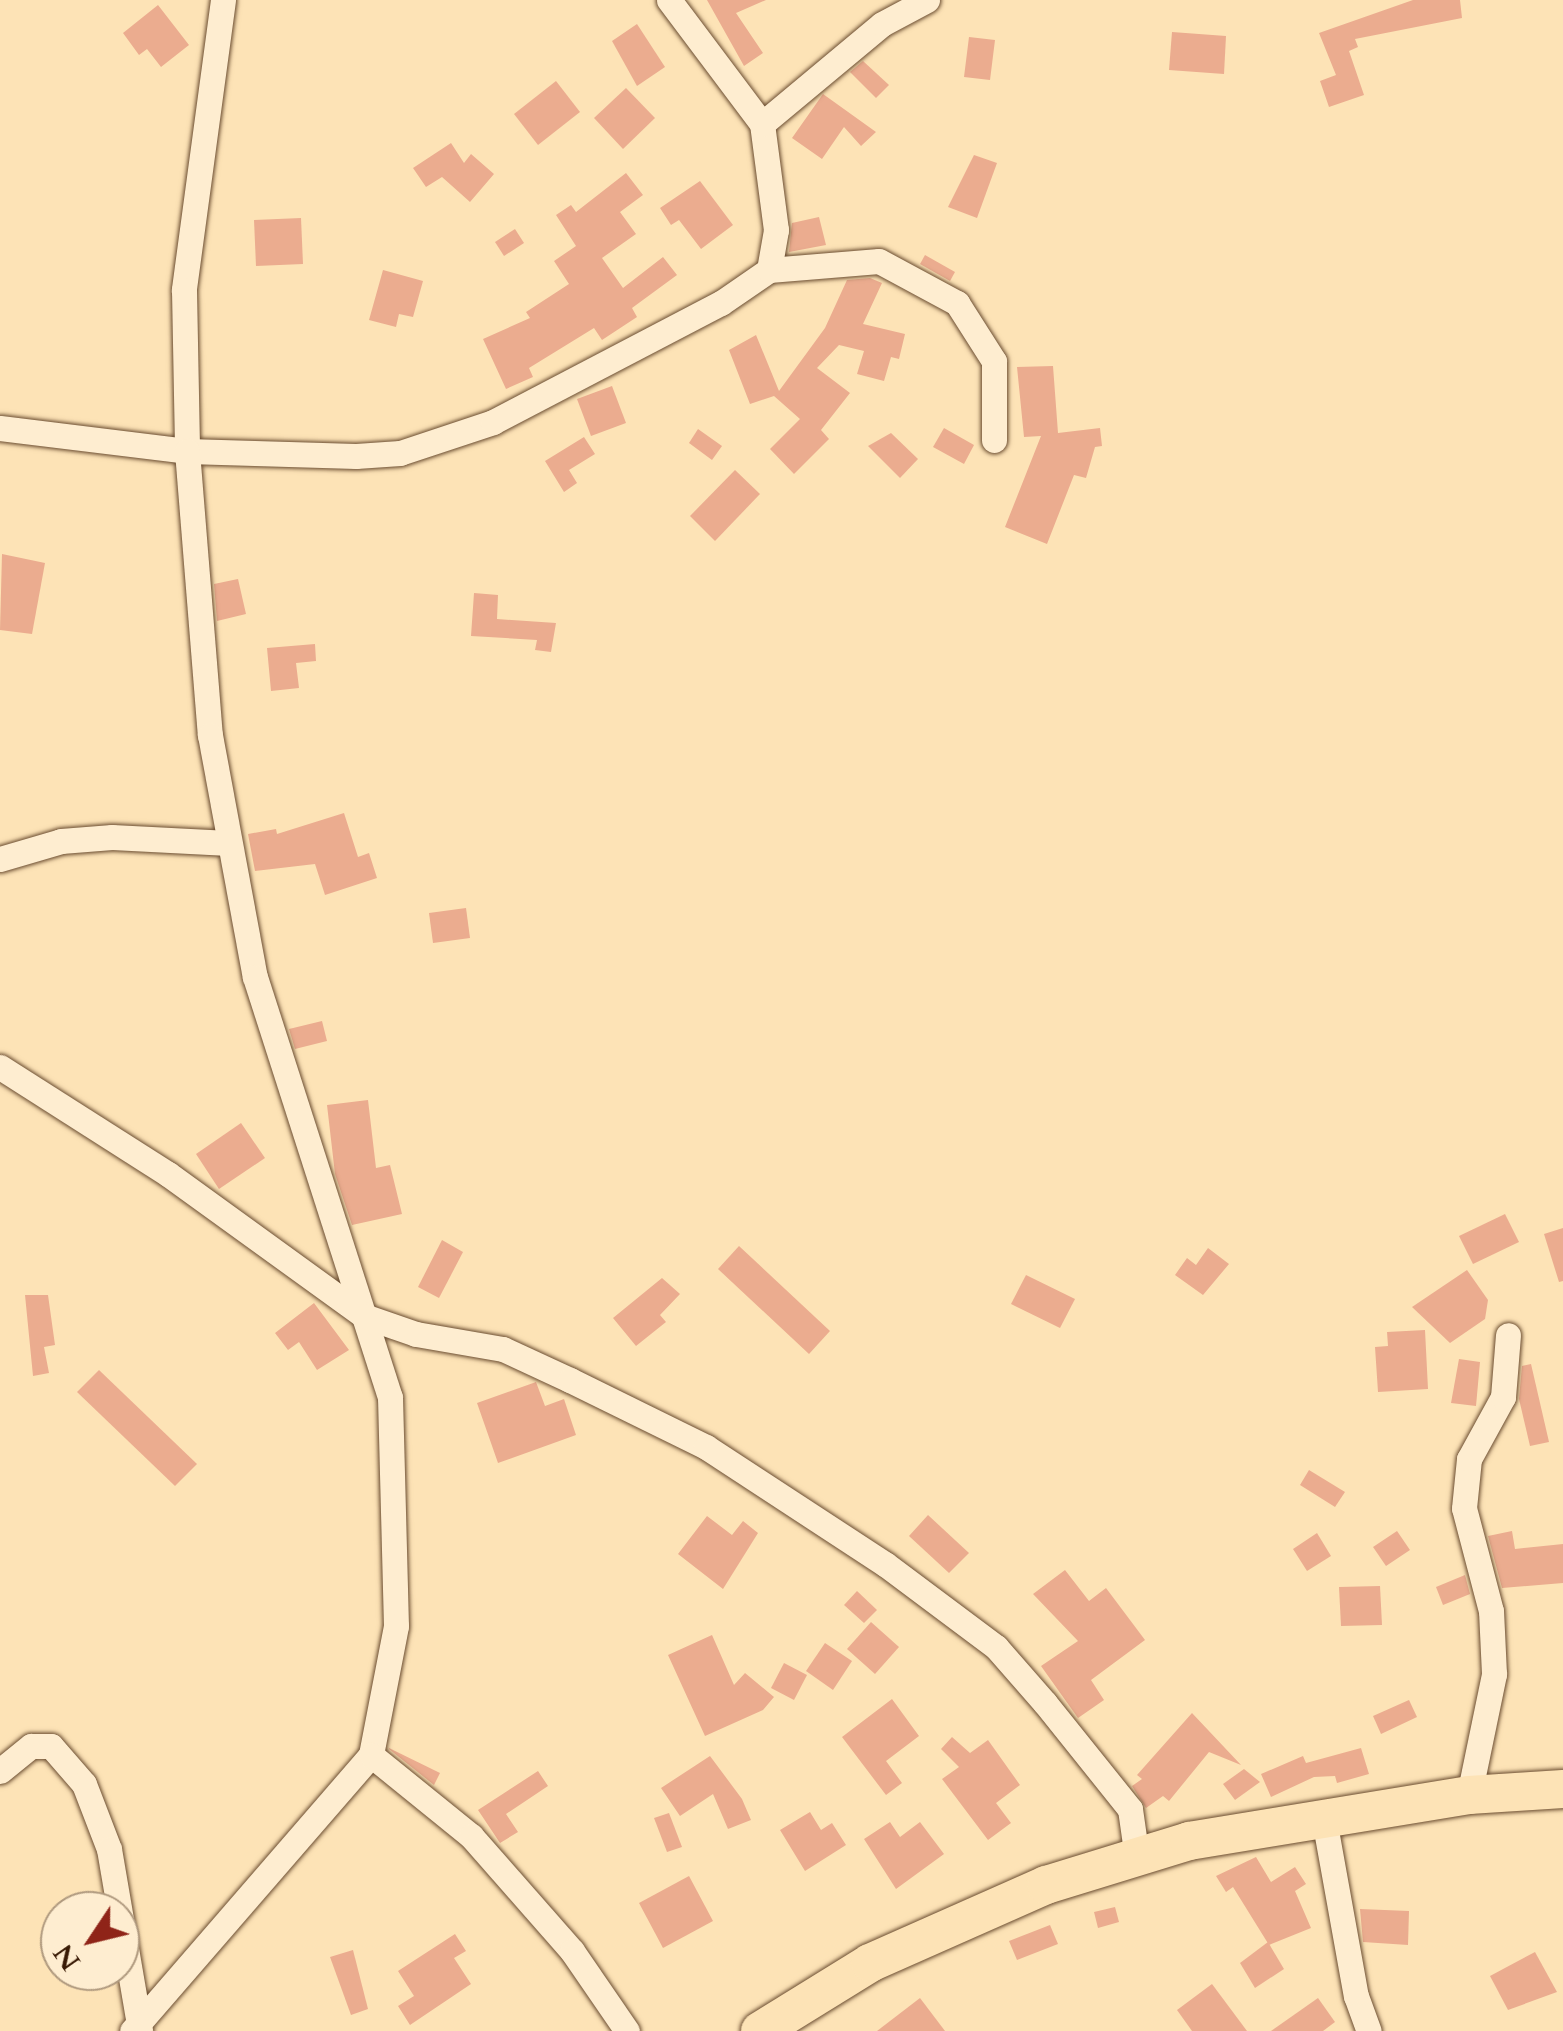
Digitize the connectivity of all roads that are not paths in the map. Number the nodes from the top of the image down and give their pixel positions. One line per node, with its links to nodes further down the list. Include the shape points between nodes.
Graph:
1 (224, 0): 8 (street, via 184,290)
2 (669, 0): 4 (street)
3 (927, 0): 4 (street, via 882,24)
4 (762, 124): 5 (street, via 776,230)
5 (769, 270): 7 (street, via 879,261 956,304 994,360); 8 (street, via 721,303 493,422 400,453)
6 (0, 428): 8 (street)
7 (994, 440)
8 (188, 452): 9 (street, via 210,735)
9 (229, 844): 10 (street, via 112,836 61,841); 12 (street, via 256,977)
10 (0, 859)
11 (0, 1067): 12 (street, via 168,1174)
12 (364, 1316): 14 (street, via 390,1397 396,1626); 19 (street, via 416,1334 503,1350 570,1380 706,1448 885,1564 996,1647 1045,1703 1130,1809)
13 (1508, 1336): 17 (street, via 1502,1396 1469,1459 1464,1508 1491,1612 1494,1674)
14 (372, 1755): 20 (street); 21 (street, via 472,1836 572,1951)
15 (0, 1771): 20 (street, via 31,1746 51,1746 84,1784 109,1849)
16 (1563, 1789): 17 (main road)
17 (1469, 1796): 18 (main road)
18 (1324, 1819): 19 (main road, via 1188,1841); 23 (street, via 1356,1996)
19 (1136, 1858): 22 (main road, via 1046,1886 870,1963)
20 (136, 2029)
21 (627, 2031)
22 (760, 2031)
23 (1369, 2031)

